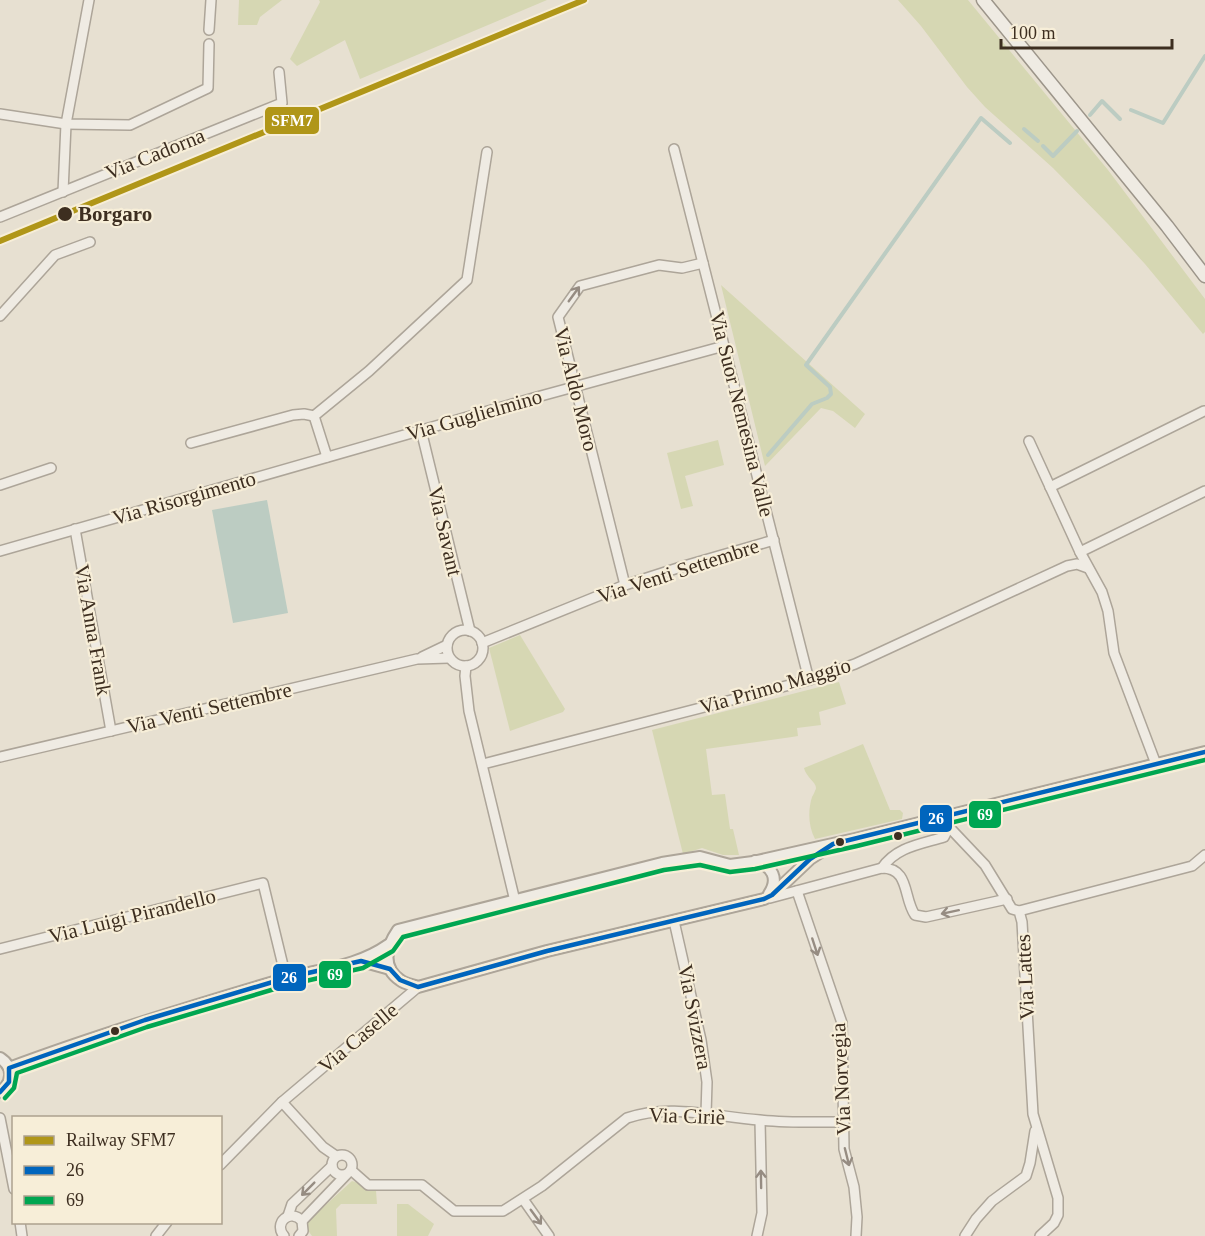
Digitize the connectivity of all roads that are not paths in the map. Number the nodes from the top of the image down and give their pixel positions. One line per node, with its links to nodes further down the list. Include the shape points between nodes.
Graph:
1 (89, 0): 8 (street)
2 (211, 0): 4 (street)
3 (983, 0): 15 (main road)
4 (209, 30)
5 (208, 44): 8 (street, via 208,88 130,125)
6 (279, 72): 11 (street, Via Cadorna, via 282,103)
7 (0, 114): 8 (street)
8 (66, 124): 11 (street)
9 (674, 149): 14 (street, Via Suor Nemesina Valle)
10 (487, 152): 20 (street, via 467,280)
11 (63, 192): 12 (street, Via Cadorna)
12 (0, 217)
13 (90, 242): 16 (street, via 55,255)
14 (703, 263): 17 (street, Via Suor Nemesina Valle); 18 (street, Via Aldo Moro, one-way to 14, via 558,317 580,286 659,265 682,268)
15 (1205, 276)
16 (0, 316)
17 (724, 346): 18 (street, Via Guglielmino); 30 (street, Via Suor Nemesina Valle)
18 (577, 387): 21 (street, Via Guglielmino); 34 (street, Via Aldo Moro)
19 (1204, 411): 27 (street)
20 (314, 416): 23 (street, via 293,415); 24 (street)
21 (421, 430): 24 (street, Via Guglielmino); 35 (street, Via Savant)
22 (1029, 441): 27 (street)
23 (191, 443)
24 (327, 457): 29 (street, Via Risorgimento)
25 (51, 468): 26 (street)
26 (0, 485)
27 (1050, 488): 32 (street)
28 (1205, 491): 32 (street)
29 (75, 529): 31 (street, Via Risorgimento); 42 (street, Via Anna Frank)
30 (774, 540): 34 (street, Via Venti Settembre); 41 (street, Via Suor Nemesina Valle)
31 (0, 551)
32 (1080, 552): 33 (street)
33 (1088, 568): 41 (street, Via Primo Maggio, via 1067,566 855,664); 46 (street, via 1106,602 1114,653)
34 (625, 585): 36 (street, Via Venti Settembre)
35 (470, 631): 36 (street); 37 (street, via 459,631)
36 (482, 643): 40 (street, via 480,659)
37 (447, 645): 38 (street); 39 (street, Via Venti Settembre)
38 (449, 658): 39 (street, Via Venti Settembre); 40 (street)
39 (417, 659): 42 (street, Via Venti Settembre)
40 (465, 666): 45 (street, via 469,711)
41 (809, 680): 45 (street, Via Primo Maggio)
42 (111, 731): 44 (street, Via Venti Settembre)
43 (1205, 752): 46 (street)
44 (0, 757)
45 (483, 764): 55 (street)
46 (1156, 764): 47 (street)
47 (947, 822): 48 (street); 51 (street, via 944,837 899,851); 54 (street, Via Lattes, via 985,865)
48 (833, 844): 50 (street); 53 (street)
49 (1205, 855): 56 (street, via 1191,866)
50 (755, 861): 53 (street, via 763,863 774,877 775,885); 55 (street, via 730,865 700,857 662,863)
51 (882, 868): 52 (street); 54 (street, one-way to 51, via 926,917 915,915 899,873)
52 (796, 891): 53 (street); 71 (street, Via Norvegia, one-way to 71, via 842,1023)
53 (764, 899): 57 (street, Via Caselle)
54 (1007, 899): 56 (street, Via Lattes, via 1012,909)
55 (515, 901): 58 (street, via 398,930)
56 (1019, 911): 72 (street, Via Lattes)
57 (674, 921): 63 (street, Via Caselle); 68 (street, Via Svizzera, via 702,1050)
58 (388, 945): 60 (street); 61 (street)
59 (0, 949): 62 (street, Via Luigi Pirandello, via 263,883)
60 (362, 960): 61 (street); 62 (street)
61 (390, 969): 63 (street, via 400,980)
62 (286, 978): 65 (street, via 145,1020)
63 (418, 987): 67 (street, Via Caselle)
64 (0, 1058): 65 (street)
65 (9, 1068): 66 (street, via 8,1084)
66 (0, 1092)
67 (282, 1102): 73 (street); 74 (street, Via Caselle)
68 (706, 1114): 70 (street, Via Ciriè); 77 (street, Via Ciriè, via 658,1110 627,1118)
69 (0, 1118): 76 (street)
70 (760, 1120): 71 (street, Via Ciriè); 85 (street, one-way to 70, via 762,1213)
71 (844, 1122): 86 (street, Via Norvegia, one-way to 86, via 844,1149 854,1187)
72 (1036, 1129): 87 (street, Via Lattes, via 1026,1176 992,1201); 88 (street, Via Lattes, via 1058,1198 1058,1215)
73 (334, 1161): 75 (street, via 337,1174); 75 (street, via 342,1155 349,1157); 78 (street, one-way to 78, via 292,1204)
74 (222, 1163)
75 (349, 1172): 77 (street, Via Ciriè, via 368,1185 422,1185 454,1211 503,1211); 79 (street)
76 (12, 1179)
77 (523, 1198): 84 (street, one-way to 84)
78 (288, 1216): 79 (street, via 297,1216); 82 (street, via 280,1224)
79 (302, 1221): 83 (street)
80 (165, 1224): 81 (street)
81 (156, 1236)
82 (284, 1236)
83 (301, 1236)
84 (549, 1236)
85 (757, 1236)
86 (856, 1236)
87 (966, 1236)
88 (1040, 1236)

